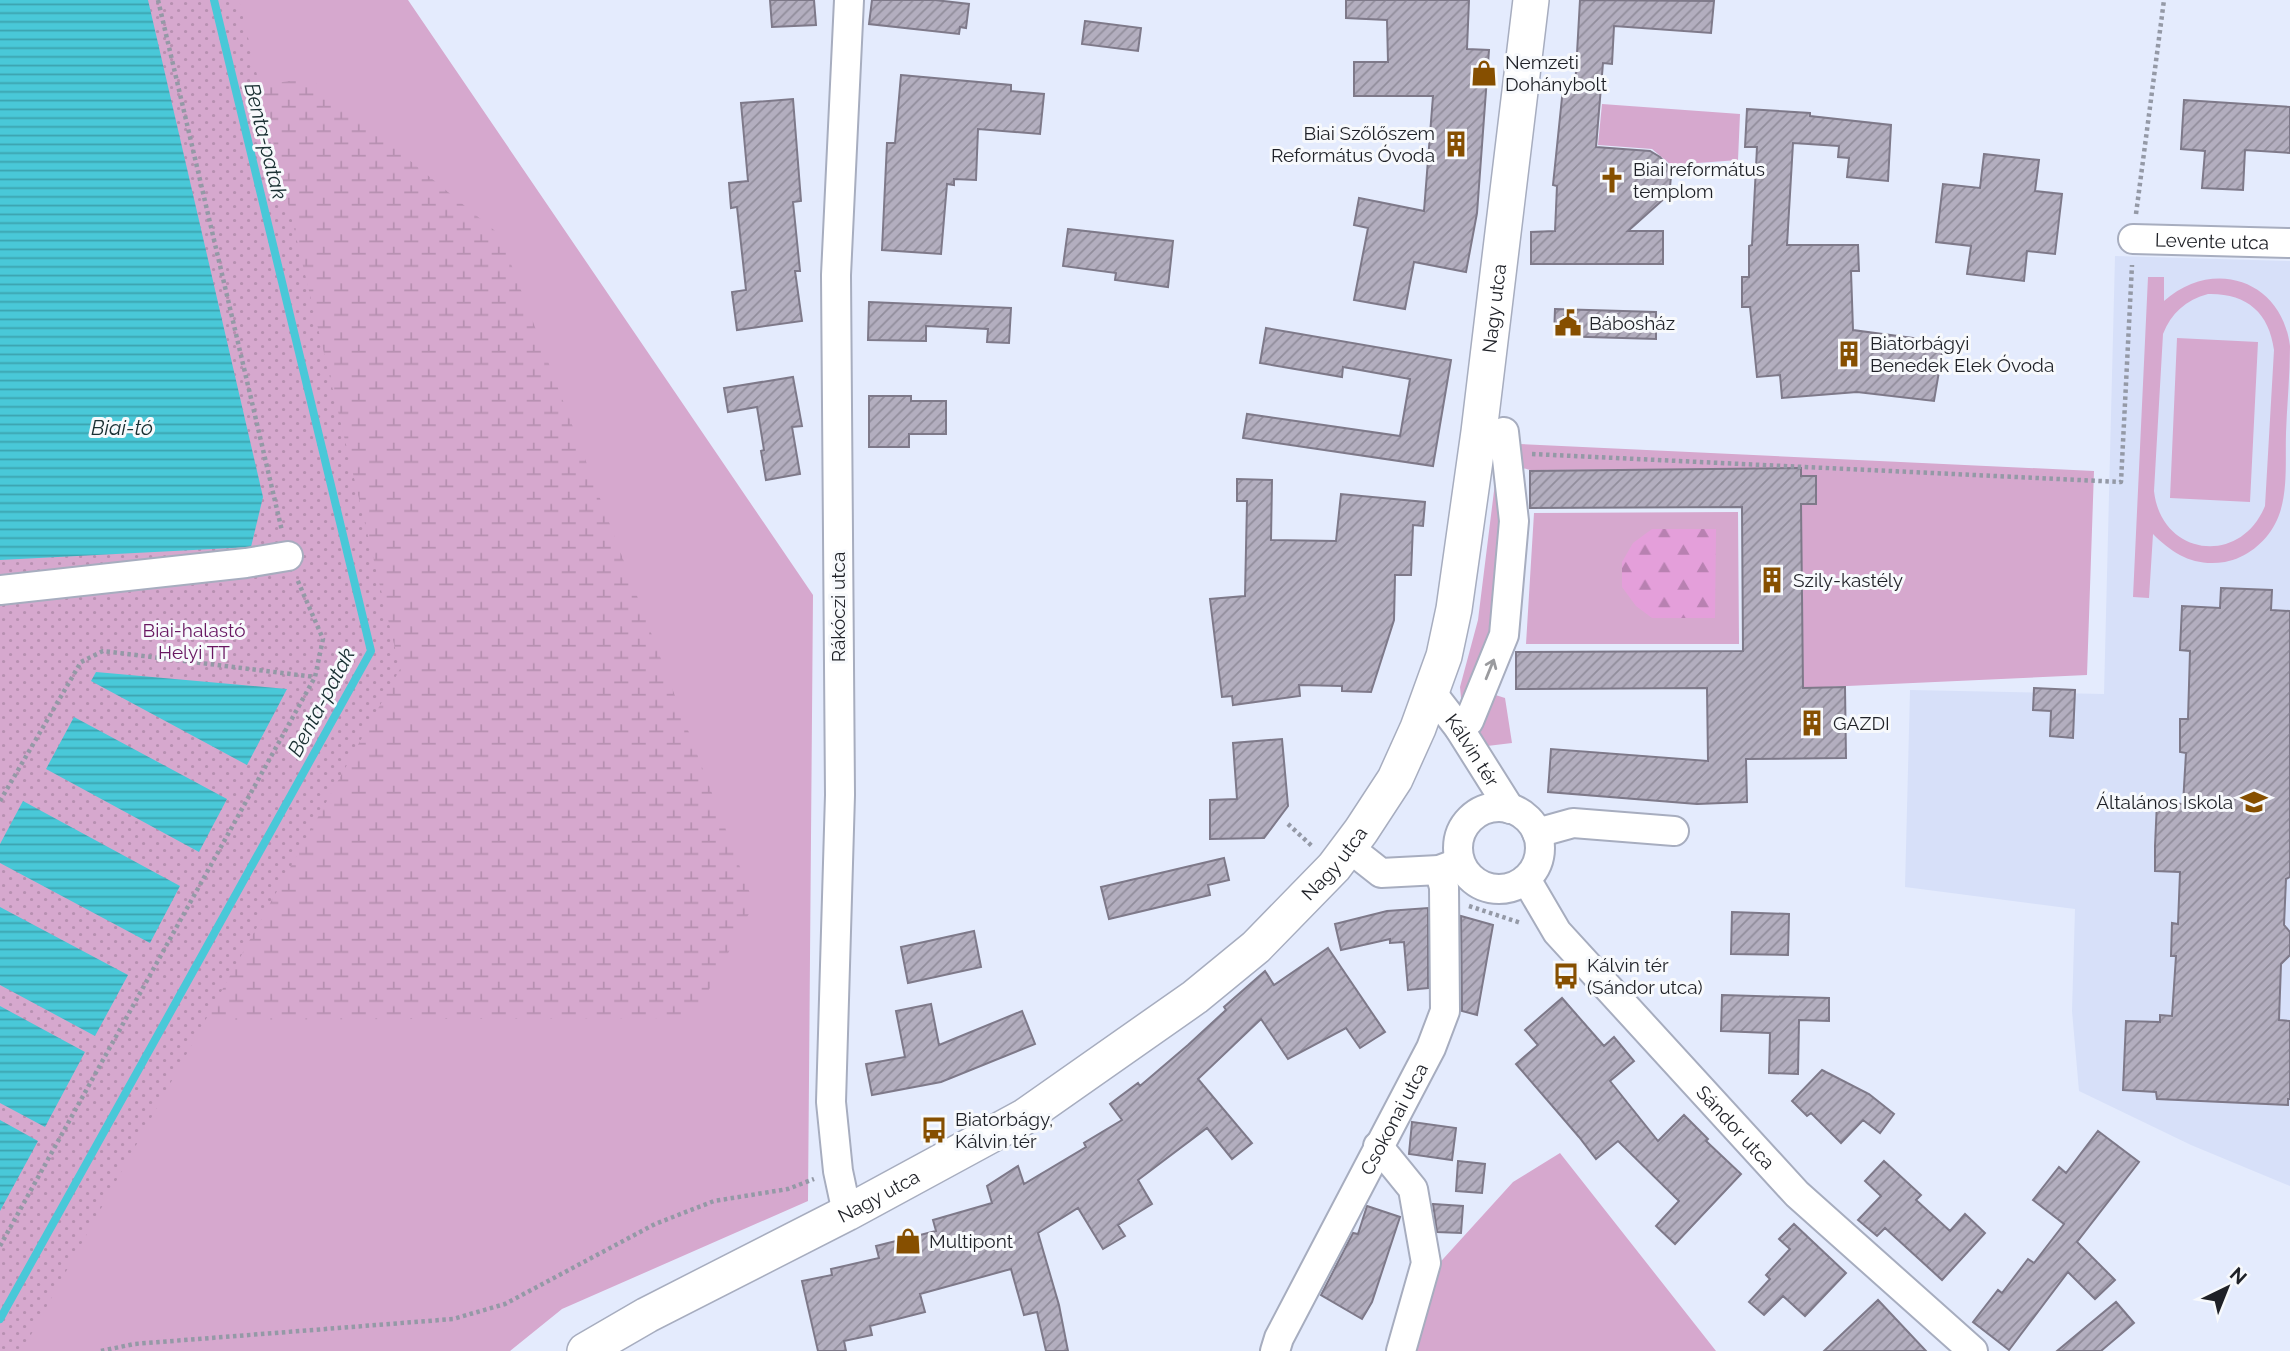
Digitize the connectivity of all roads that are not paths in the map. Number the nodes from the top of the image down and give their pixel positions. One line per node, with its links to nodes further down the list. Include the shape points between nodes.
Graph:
1 (849, 0): 17 (street, Rákóczi utca, via 836,275 839,795 831,1102)
2 (1531, 0): 8 (main road, Nagy utca, via 1454,609)
3 (2133, 239): 4 (street, Levente utca)
4 (2290, 243)
5 (1505, 443): 9 (street, one-way to 5, via 1469,721 1504,635 1514,521)
6 (288, 556): 7 (street)
7 (0, 590)
8 (1432, 693): 9 (street, Kálvin tér); 13 (main road, Nagy utca, via 1395,779)
9 (1459, 728): 10 (street, Kálvin tér)
10 (1510, 809): 12 (street, via 1531,822); 14 (street, via 1485,809 1474,815 1460,836)
11 (1674, 831): 12 (street, via 1573,824)
12 (1537, 833): 15 (street, via 1539,858)
13 (1348, 847): 14 (street, via 1381,873); 17 (main road, Nagy utca, via 1256,947 1195,997 1024,1117)
14 (1450, 866): 15 (street, via 1490,888 1516,886); 16 (street, Csokonai utca, via 1444,887 1445,1012)
15 (1526, 879): 21 (street, Sándor utca, via 1557,932 1797,1194)
16 (1378, 1146): 19 (street, Csokonai utca); 20 (street, via 1413,1189 1426,1263)
17 (847, 1213): 18 (main road, Nagy utca)
18 (585, 1351)
19 (1275, 1351)
20 (1401, 1351)
21 (1973, 1351)

